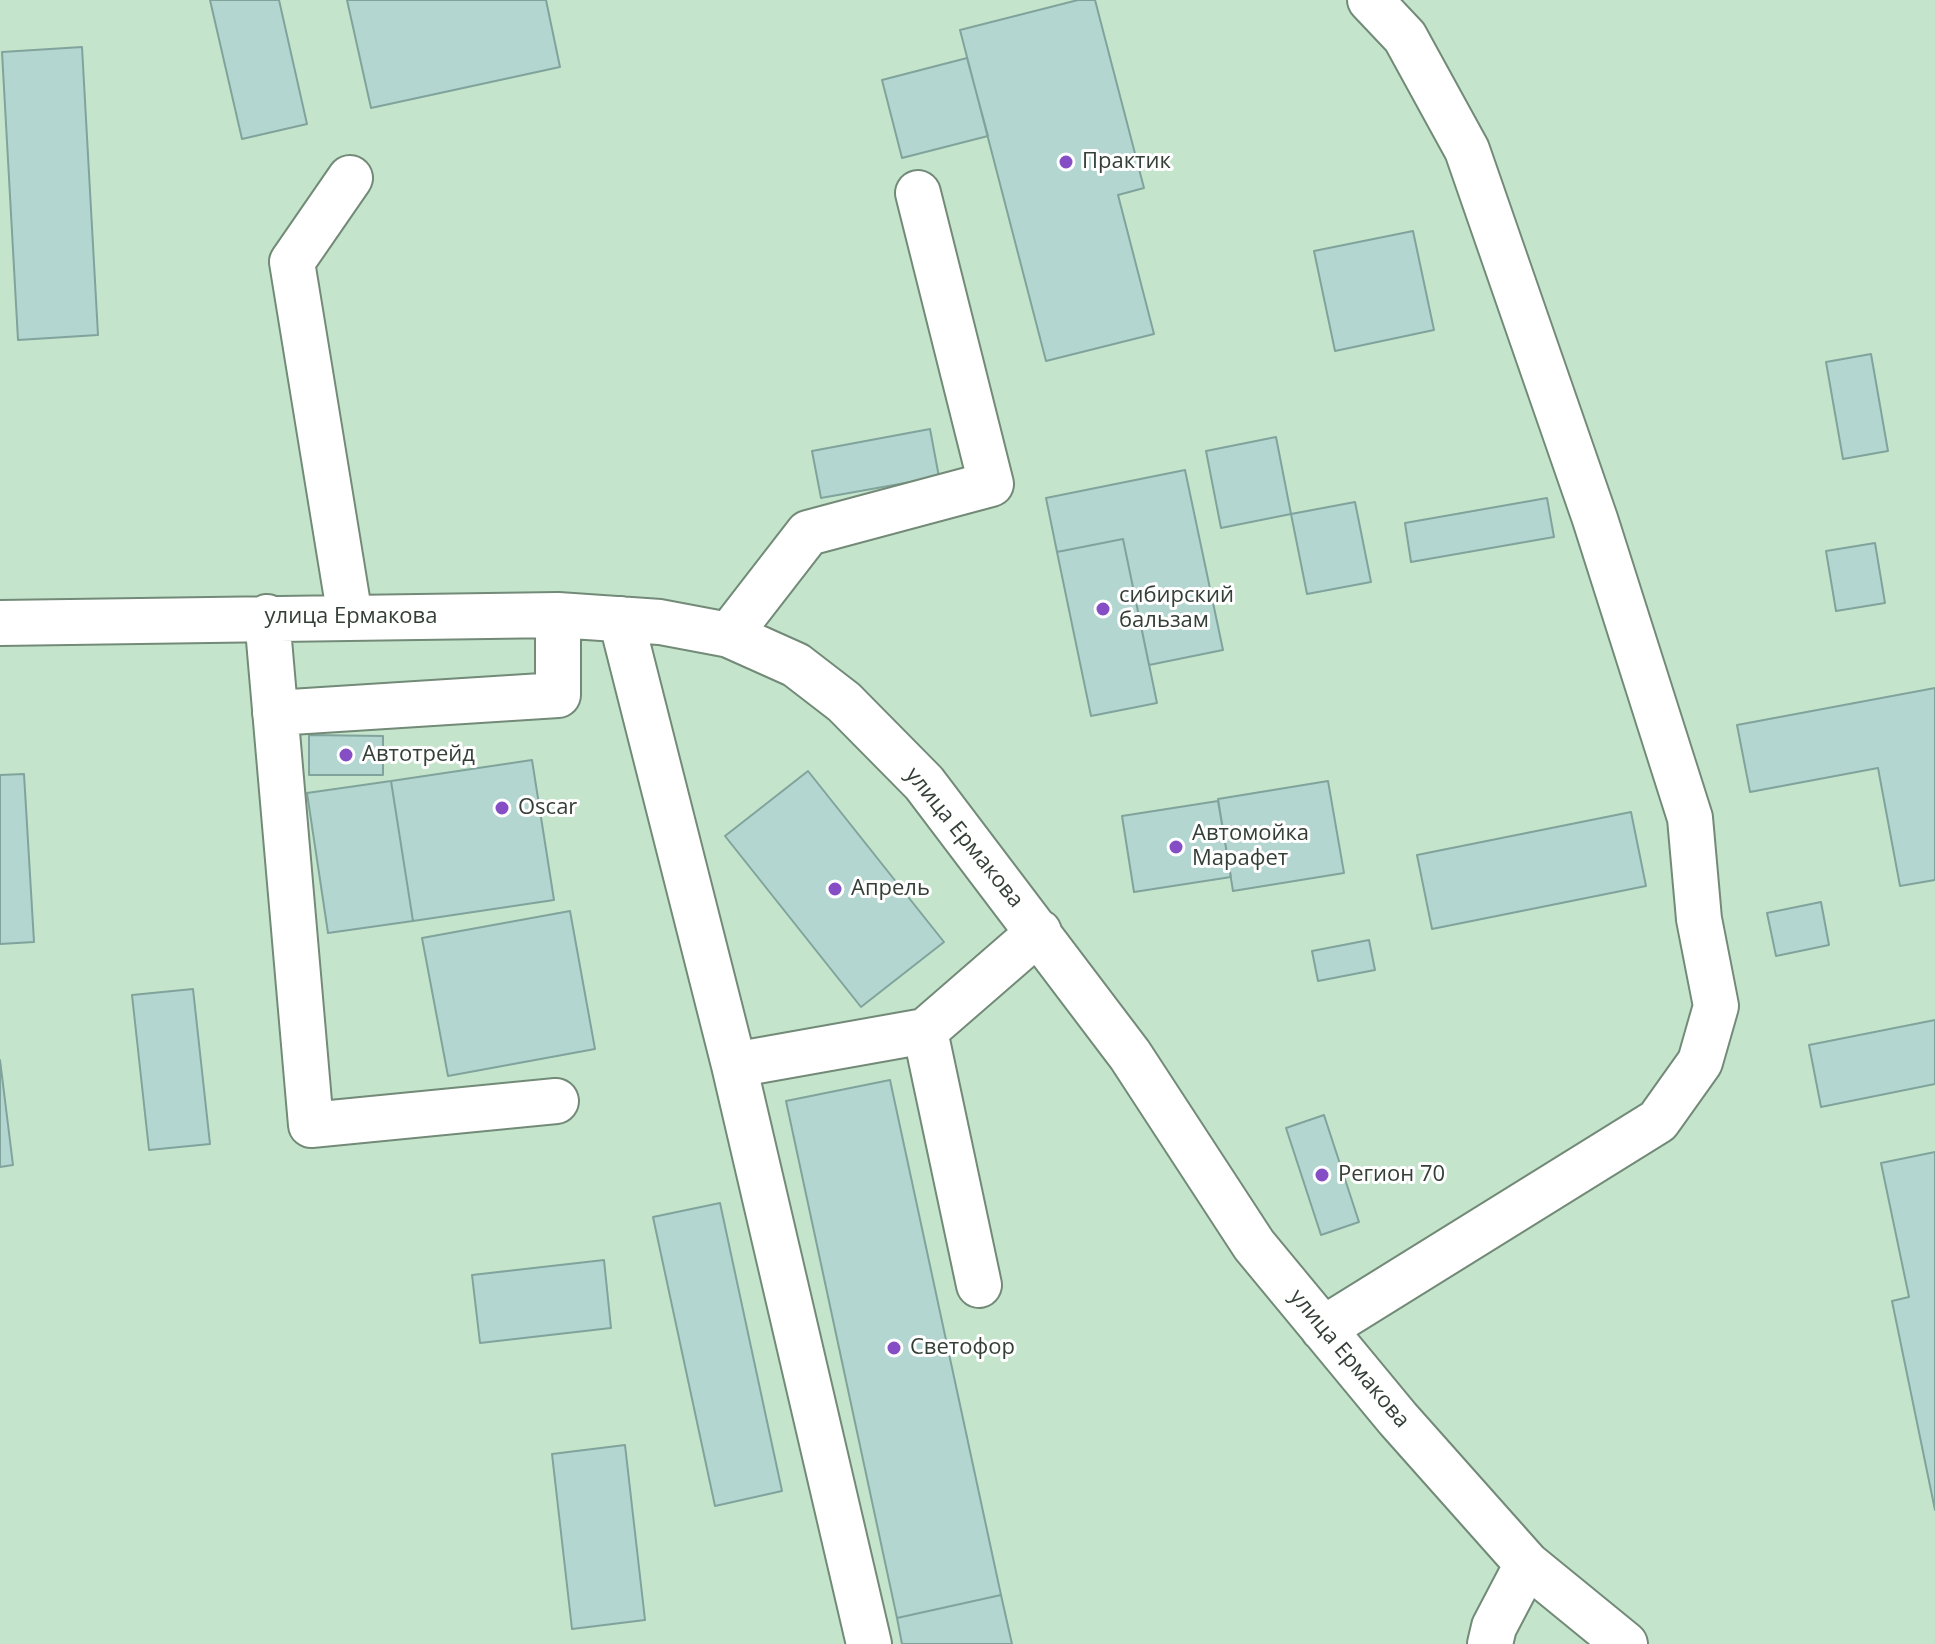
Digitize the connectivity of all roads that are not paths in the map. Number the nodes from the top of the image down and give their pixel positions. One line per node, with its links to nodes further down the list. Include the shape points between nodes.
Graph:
1 (1370, 0): 16 (street, via 1405,37 1467,150 1590,504 1690,818 1699,919 1716,1006 1700,1062 1658,1121)
2 (350, 178): 6 (street, via 292,262)
3 (918, 193): 9 (street, via 991,484 808,533)
4 (558, 615): 6 (street, улица Ермакова); 7 (street, улица Ермакова); 10 (street, via 558,695)
5 (267, 617): 6 (street, улица Ермакова); 8 (street, улица Ермакова); 10 (street)
6 (350, 617)
7 (621, 619): 9 (street, улица Ермакова); 13 (street)
8 (0, 623)
9 (729, 635): 11 (street, улица Ермакова, via 796,665 844,702 924,783)
10 (275, 713): 14 (street, via 311,1125)
11 (1039, 932): 12 (street); 16 (street, улица Ермакова, via 1130,1055 1254,1245)
12 (925, 1031): 13 (street); 15 (street)
13 (734, 1065): 18 (street)
14 (556, 1101)
15 (979, 1285)
16 (1323, 1329): 17 (street, улица Ермакова)
17 (1527, 1564): 19 (street); 20 (street, улица Ермакова)
18 (869, 1644)
19 (1490, 1644)
20 (1625, 1644)

